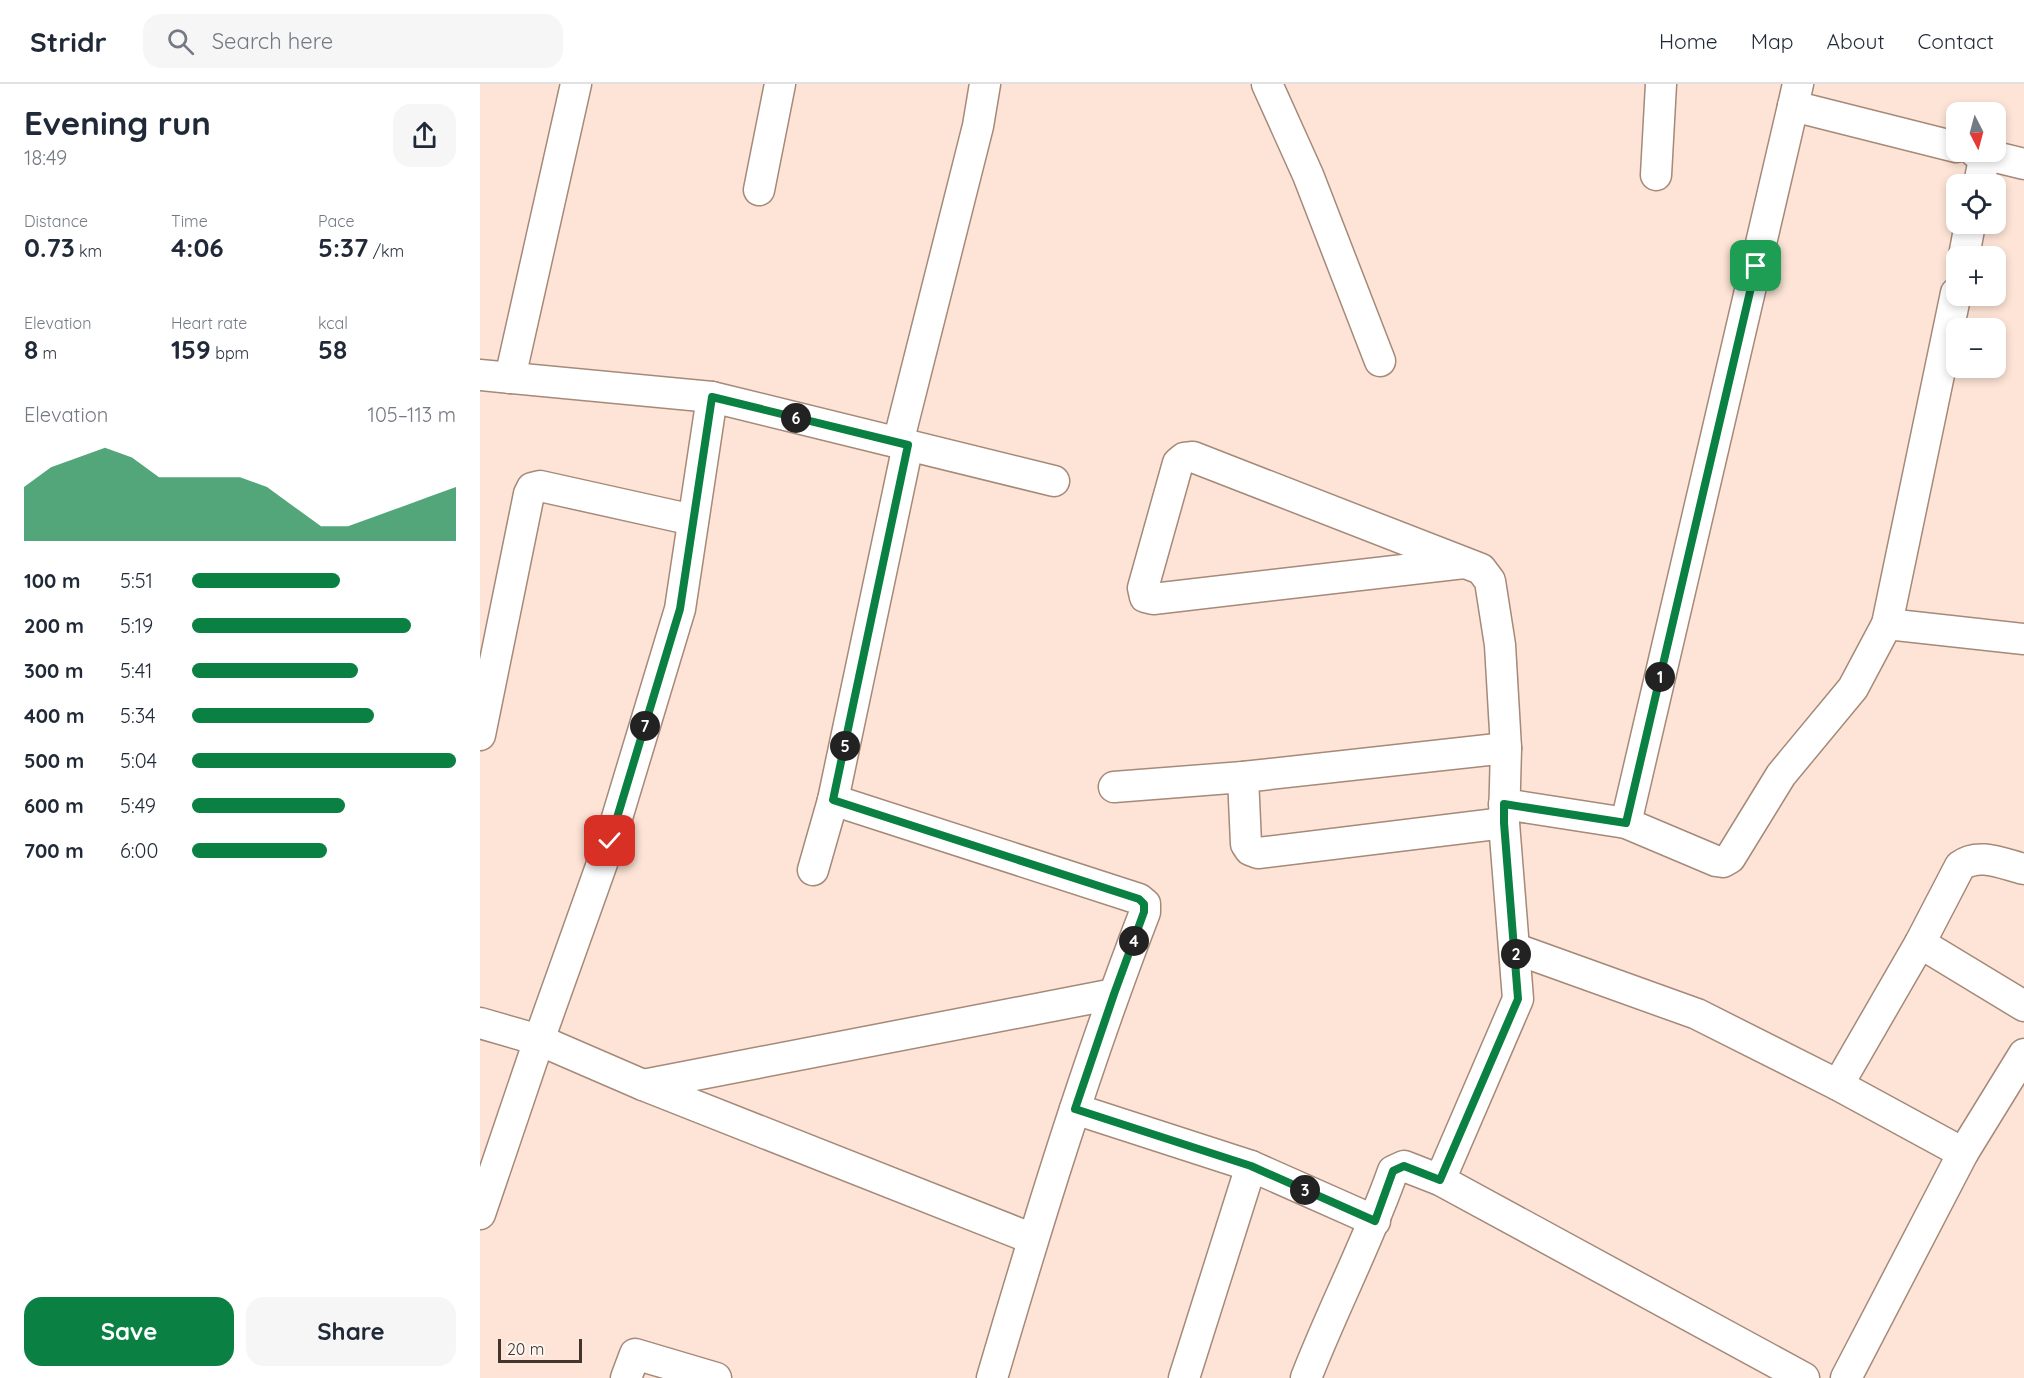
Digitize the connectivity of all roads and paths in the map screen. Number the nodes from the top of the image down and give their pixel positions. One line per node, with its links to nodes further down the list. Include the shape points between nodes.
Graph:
1 (576, 84): 15 (street)
2 (780, 84): 11 (street)
3 (985, 84): 17 (street)
4 (1267, 84): 13 (street, via 1308,175)
5 (1661, 84): 10 (street)
6 (1796, 95): 7 (street); 29 (street)
7 (1946, 144)
8 (2006, 160): 9 (street)
9 (2024, 164)
10 (1656, 175)
11 (759, 190)
12 (1953, 306): 21 (street)
13 (1380, 361)
14 (480, 375): 15 (street)
15 (510, 378): 16 (street)
16 (712, 397): 17 (street); 19 (street)
17 (903, 444): 18 (street); 27 (street)
18 (1054, 481)
19 (693, 520): 23 (street, via 540,486 532,488); 37 (street, via 674,631 610,841)
20 (1464, 563): 20 (street, via 1193,457 1178,463 1143,588 1146,597 1153,599); 24 (street, via 1481,569 1490,581 1500,645)
21 (1887, 624): 22 (street); 29 (street, via 1853,688 1781,775 1730,858 1716,861)
22 (2024, 639)
23 (480, 735)
24 (1506, 748): 25 (street); 28 (street)
25 (1243, 777): 26 (street); 28 (street, via 1246,844 1258,853)
26 (1114, 788)
27 (833, 800): 31 (street); 34 (street, via 1139,899 1144,912)
28 (1504, 813): 29 (street); 33 (street)
29 (1626, 823)
30 (2024, 869): 32 (street, via 1981,858 1968,860 1960,866)
31 (813, 870)
32 (1920, 943): 35 (street); 40 (street)
33 (1516, 949): 40 (street, via 1697,1014); 44 (street, via 1518,999)
34 (1114, 994): 39 (street); 41 (street)
35 (2024, 1006)
36 (480, 1023): 37 (street)
37 (539, 1040): 39 (street); 45 (street)
38 (2024, 1054): 42 (street)
39 (643, 1085): 47 (street)
40 (1838, 1086): 42 (street)
41 (1075, 1109): 43 (street); 47 (street)
42 (1963, 1154): 54 (street)
43 (1251, 1166): 46 (street); 51 (street)
44 (1440, 1180): 46 (street, via 1404,1166 1393,1171); 53 (street)
45 (480, 1214)
46 (1375, 1221): 52 (street)
47 (1033, 1239): 50 (street)
48 (626, 1378): 49 (street, via 635,1354)
49 (716, 1378)
50 (992, 1378)
51 (1184, 1378)
52 (1306, 1378)
53 (1804, 1378)
54 (1846, 1378)

